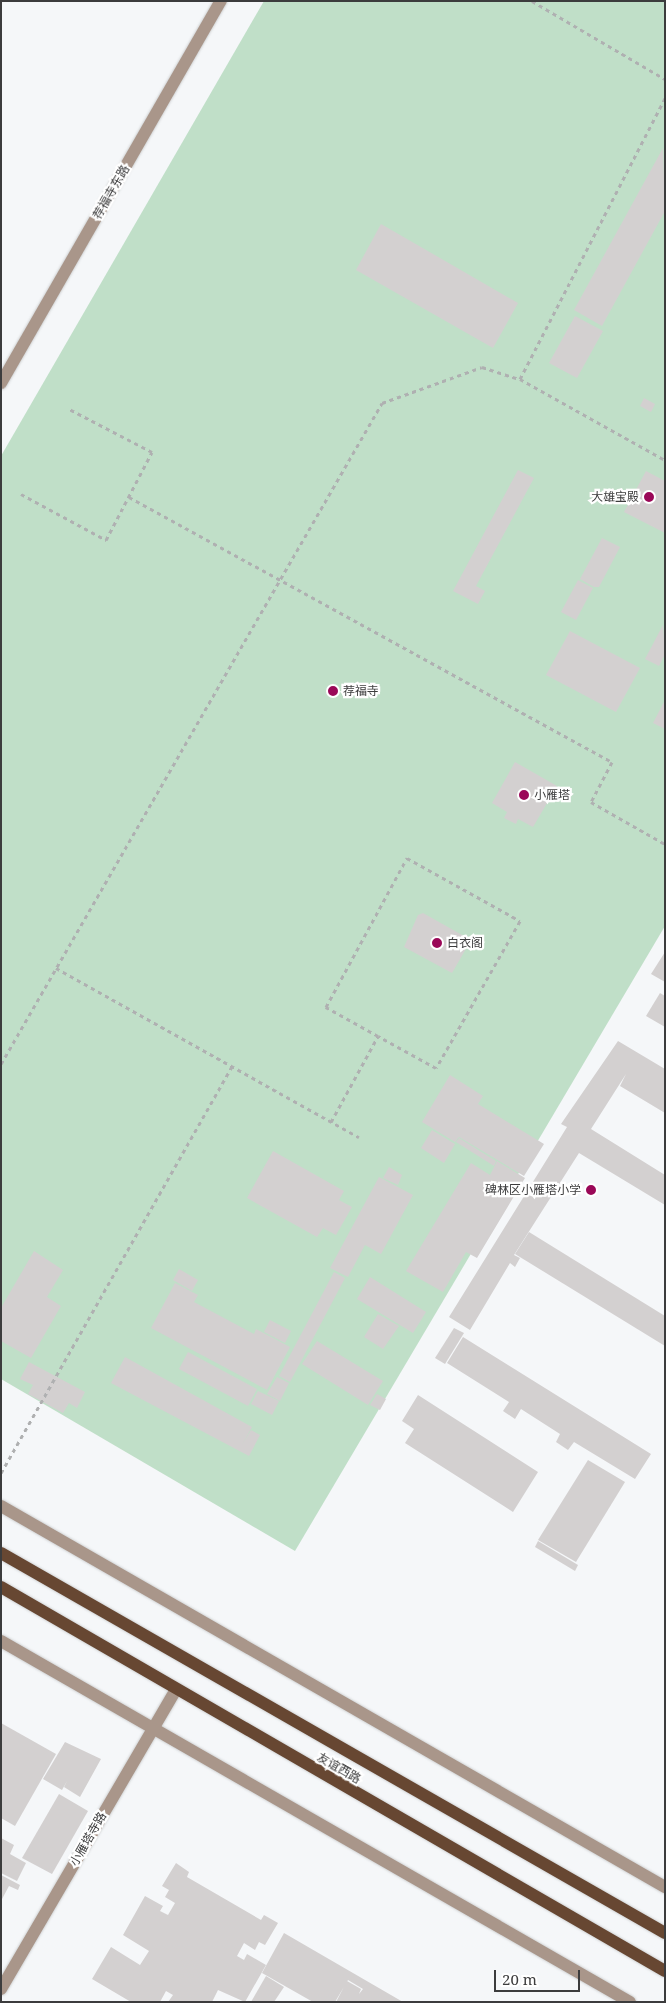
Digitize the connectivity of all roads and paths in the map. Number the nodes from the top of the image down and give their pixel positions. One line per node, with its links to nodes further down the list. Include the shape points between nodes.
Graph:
1 (221, 1): 6 (street, 荐福寺东路)
2 (532, 1): 3 (path)
3 (665, 79)
4 (665, 98): 5 (path)
5 (520, 378): 8 (path); 11 (path, via 482,367 382,403)
6 (1, 384)
7 (69, 409): 10 (path, via 152,452)
8 (665, 460)
9 (21, 494): 10 (path, via 106,540)
10 (129, 498): 11 (path)
11 (282, 577): 12 (path, via 612,762 590,802); 13 (path)
12 (665, 844)
13 (56, 968): 15 (path); 16 (path)
14 (378, 1036): 14 (path, via 326,1006 407,858 520,921 436,1068); 17 (path)
15 (1, 1064)
16 (232, 1066): 17 (path); 19 (path)
17 (331, 1122): 18 (path)
18 (359, 1137)
19 (1, 1473)
20 (1, 1506): 26 (street)
21 (1, 1553): 27 (main road, 友谊西路)
22 (1, 1587): 24 (main road, 友谊西路)
23 (1, 1641): 25 (street)
24 (176, 1689): 25 (street, 小雁塔寺路); 28 (main road, 友谊西路)
25 (152, 1729): 29 (street, 小雁塔寺路); 30 (street)
26 (665, 1887)
27 (665, 1933)
28 (665, 1971)
29 (1, 1988)
30 (630, 2002)

